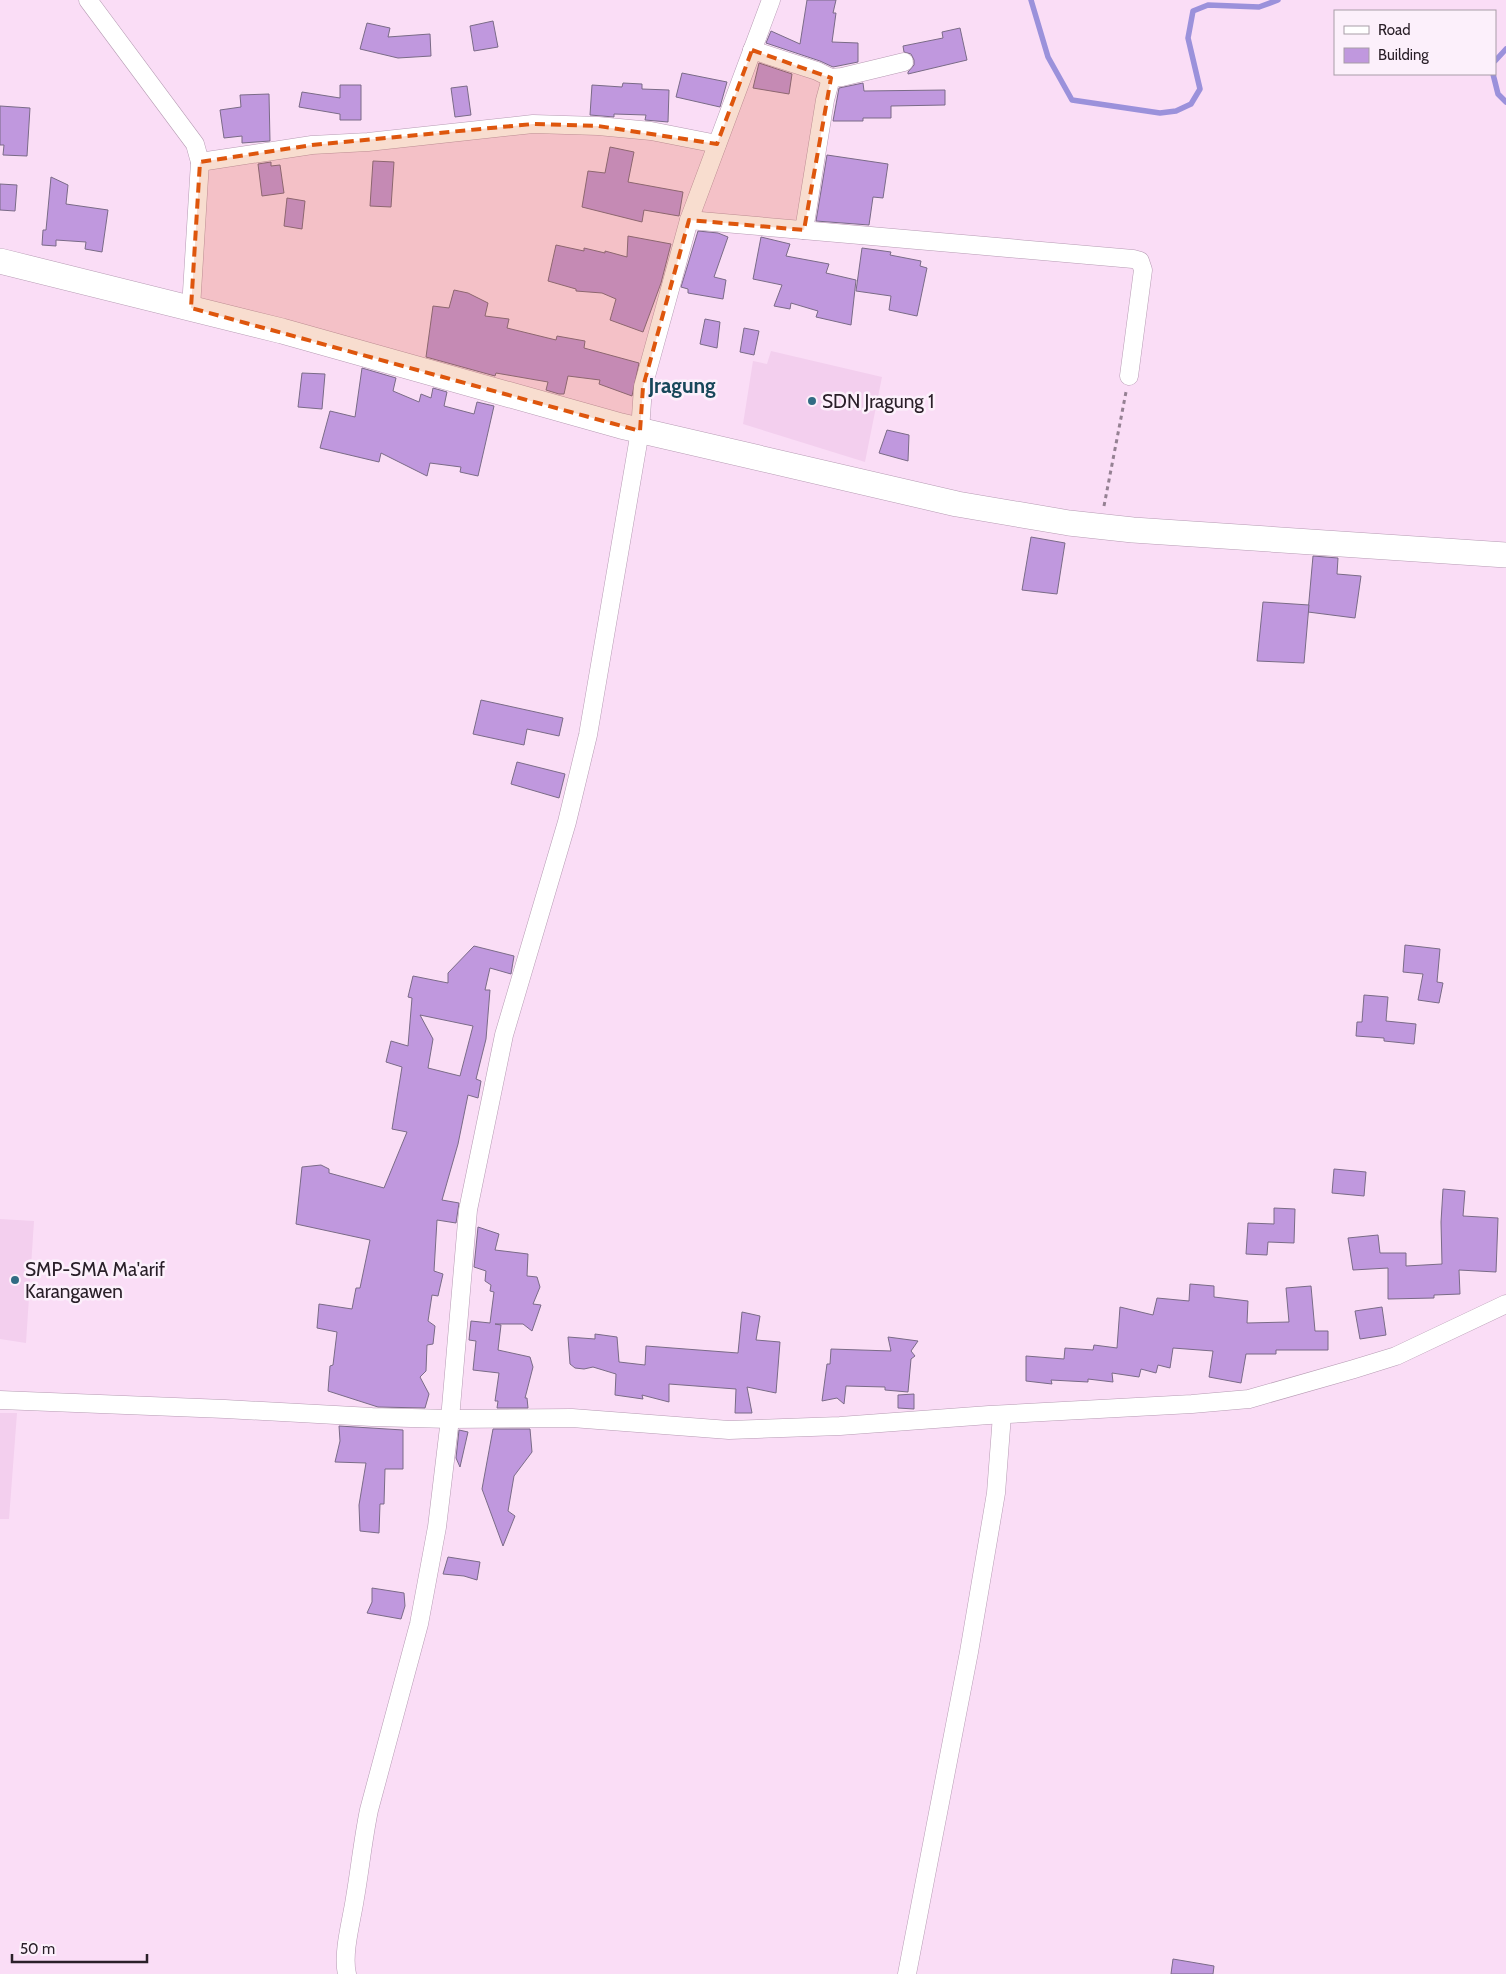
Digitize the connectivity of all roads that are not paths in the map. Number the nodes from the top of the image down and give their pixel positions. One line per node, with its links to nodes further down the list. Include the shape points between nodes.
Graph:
1 (88, 0): 7 (street, via 189,133)
2 (771, 0): 3 (street)
3 (752, 50): 5 (street); 6 (street)
4 (904, 62): 5 (street)
5 (831, 78): 9 (street)
6 (717, 144): 7 (street, via 651,131 533,124 312,145); 8 (street)
7 (200, 162): 11 (street)
8 (689, 220): 9 (street); 13 (street, via 642,387)
9 (804, 230): 12 (street, via 1140,261 1143,270)
10 (0, 261): 11 (main road)
11 (191, 308): 13 (main road)
12 (1129, 376)
13 (640, 431): 14 (main road, via 957,504 1100,527); 18 (street, via 586,743 567,822 504,1035 468,1210)
14 (1506, 555)
15 (1506, 1304): 17 (street, via 1396,1356 1249,1399)
16 (0, 1400): 18 (street)
17 (1002, 1415): 18 (street, via 730,1430 572,1418); 20 (street, via 996,1493 969,1652)
18 (450, 1420): 19 (street, via 438,1527 419,1624 362,1840)
19 (346, 1974)
20 (907, 1974)

